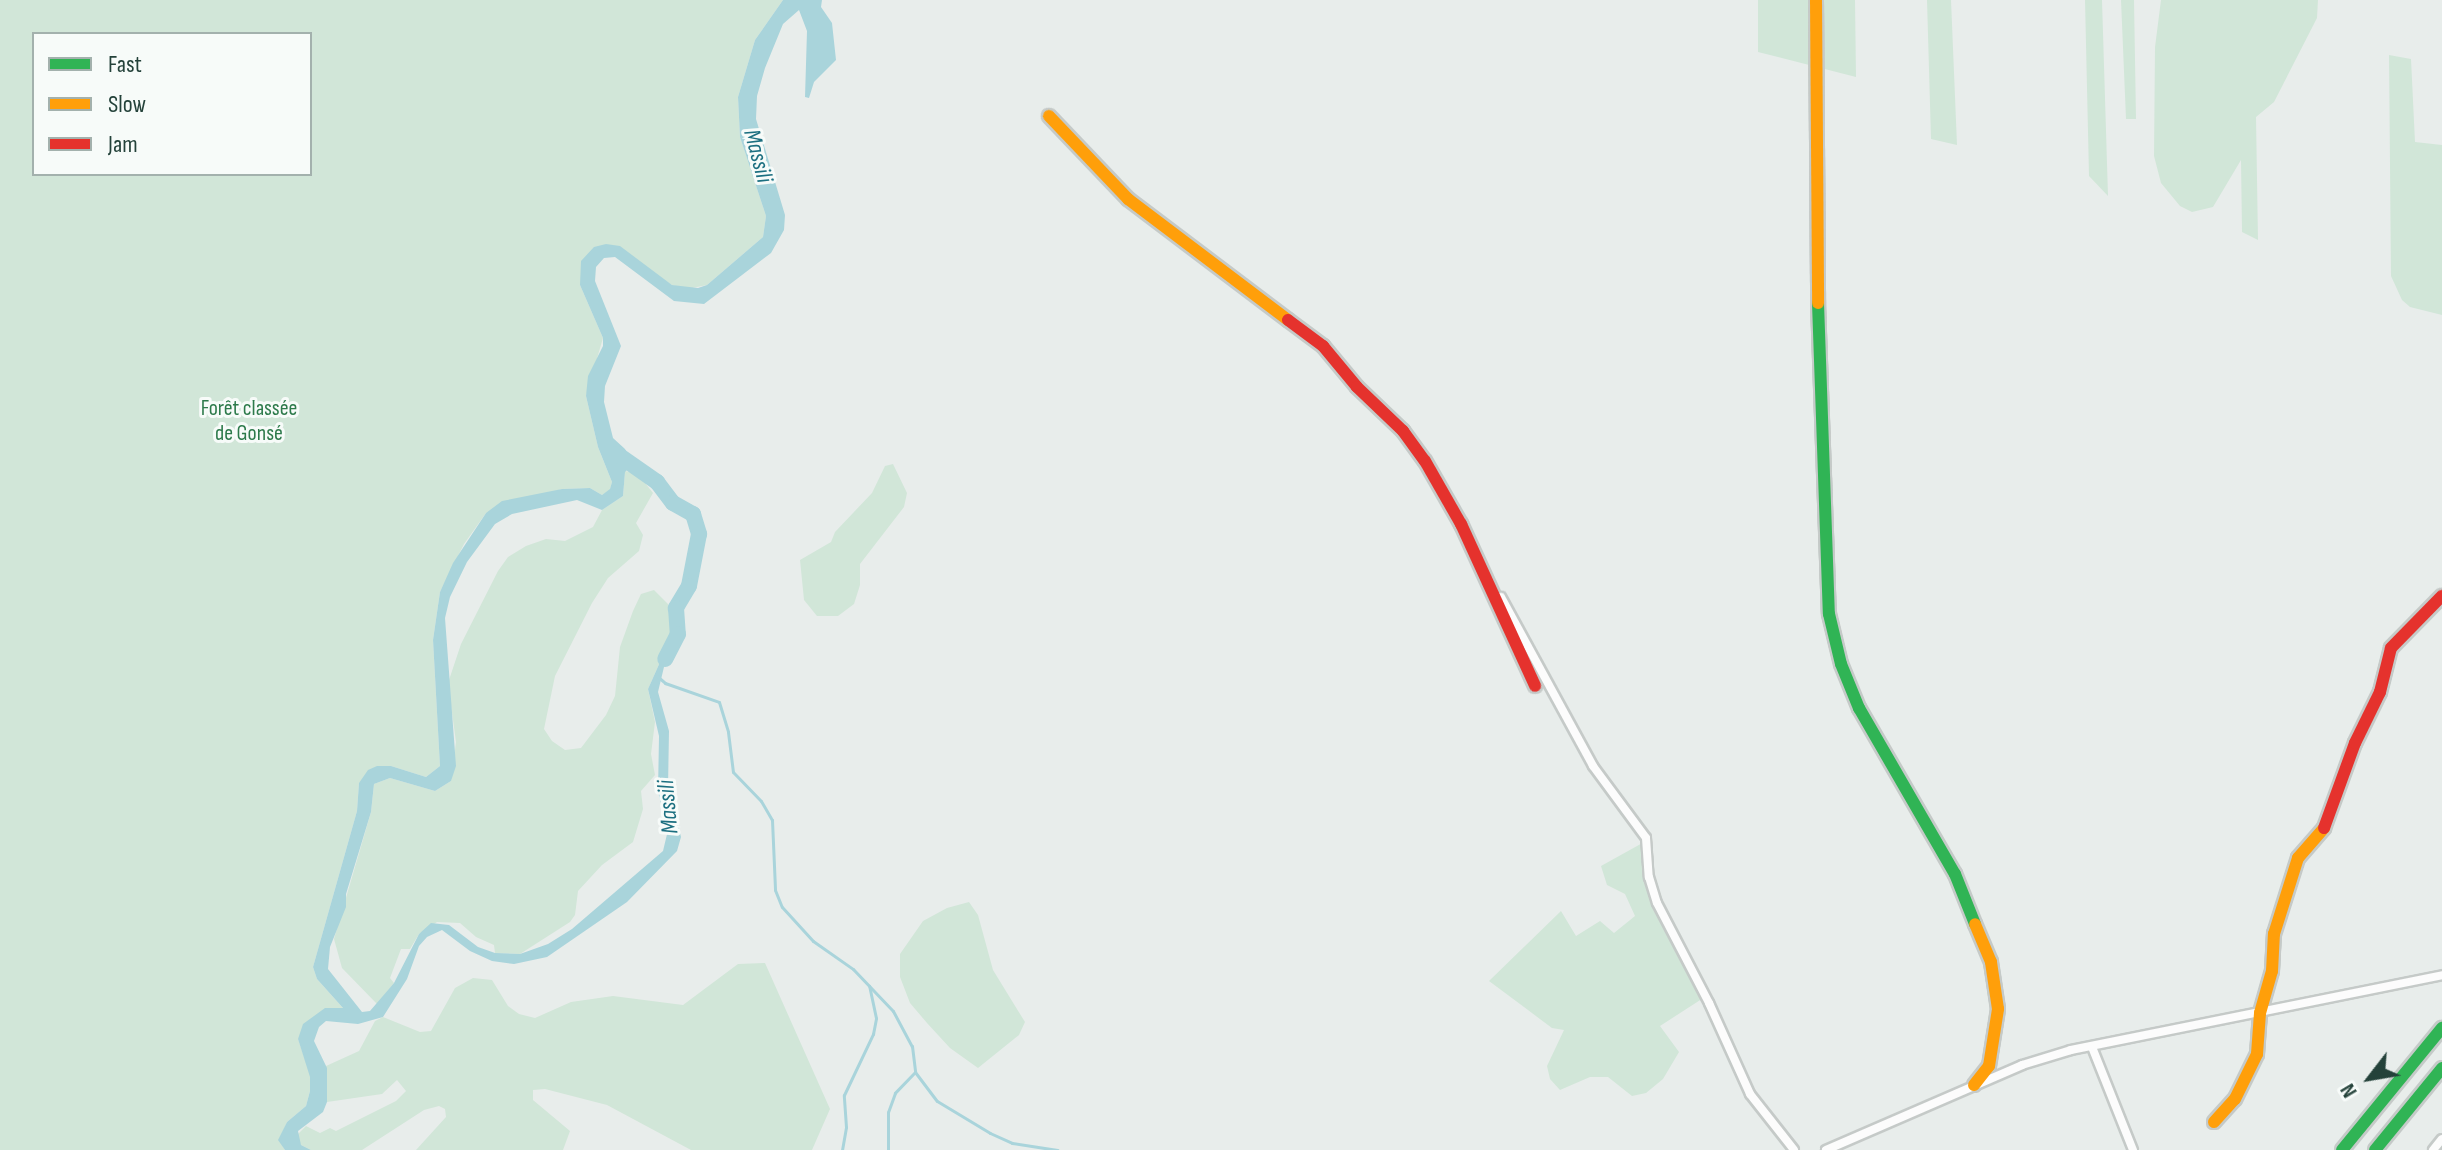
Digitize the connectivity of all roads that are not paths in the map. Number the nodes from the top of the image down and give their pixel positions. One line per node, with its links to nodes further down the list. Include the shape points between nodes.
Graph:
1 (1816, 0): 11 (main road, via 1819,357 1829,614 1859,708 1955,874 1991,962 1998,1009 1995,1040 1989,1066)
2 (1049, 116): 5 (main road, via 1128,199 1323,346 1403,431 1461,524)
3 (2442, 596): 7 (main road, via 2391,648 2380,692 2323,831 2298,858 2274,934 2272,971)
4 (1501, 597): 14 (street, via 1593,766 1646,838 1657,903 1750,1094)
5 (1535, 686)
6 (2442, 975): 7 (street)
7 (2260, 1013): 9 (street); 12 (main road, via 2257,1054 2249,1075)
8 (2442, 1028): 17 (main road)
9 (2092, 1047): 11 (street, via 2022,1065); 16 (street)
10 (2442, 1068): 18 (main road)
11 (1974, 1085): 15 (street)
12 (2214, 1122)
13 (2442, 1139): 19 (street)
14 (1794, 1150)
15 (1826, 1150)
16 (2133, 1150)
17 (2342, 1150)
18 (2375, 1150)
19 (2433, 1150)

